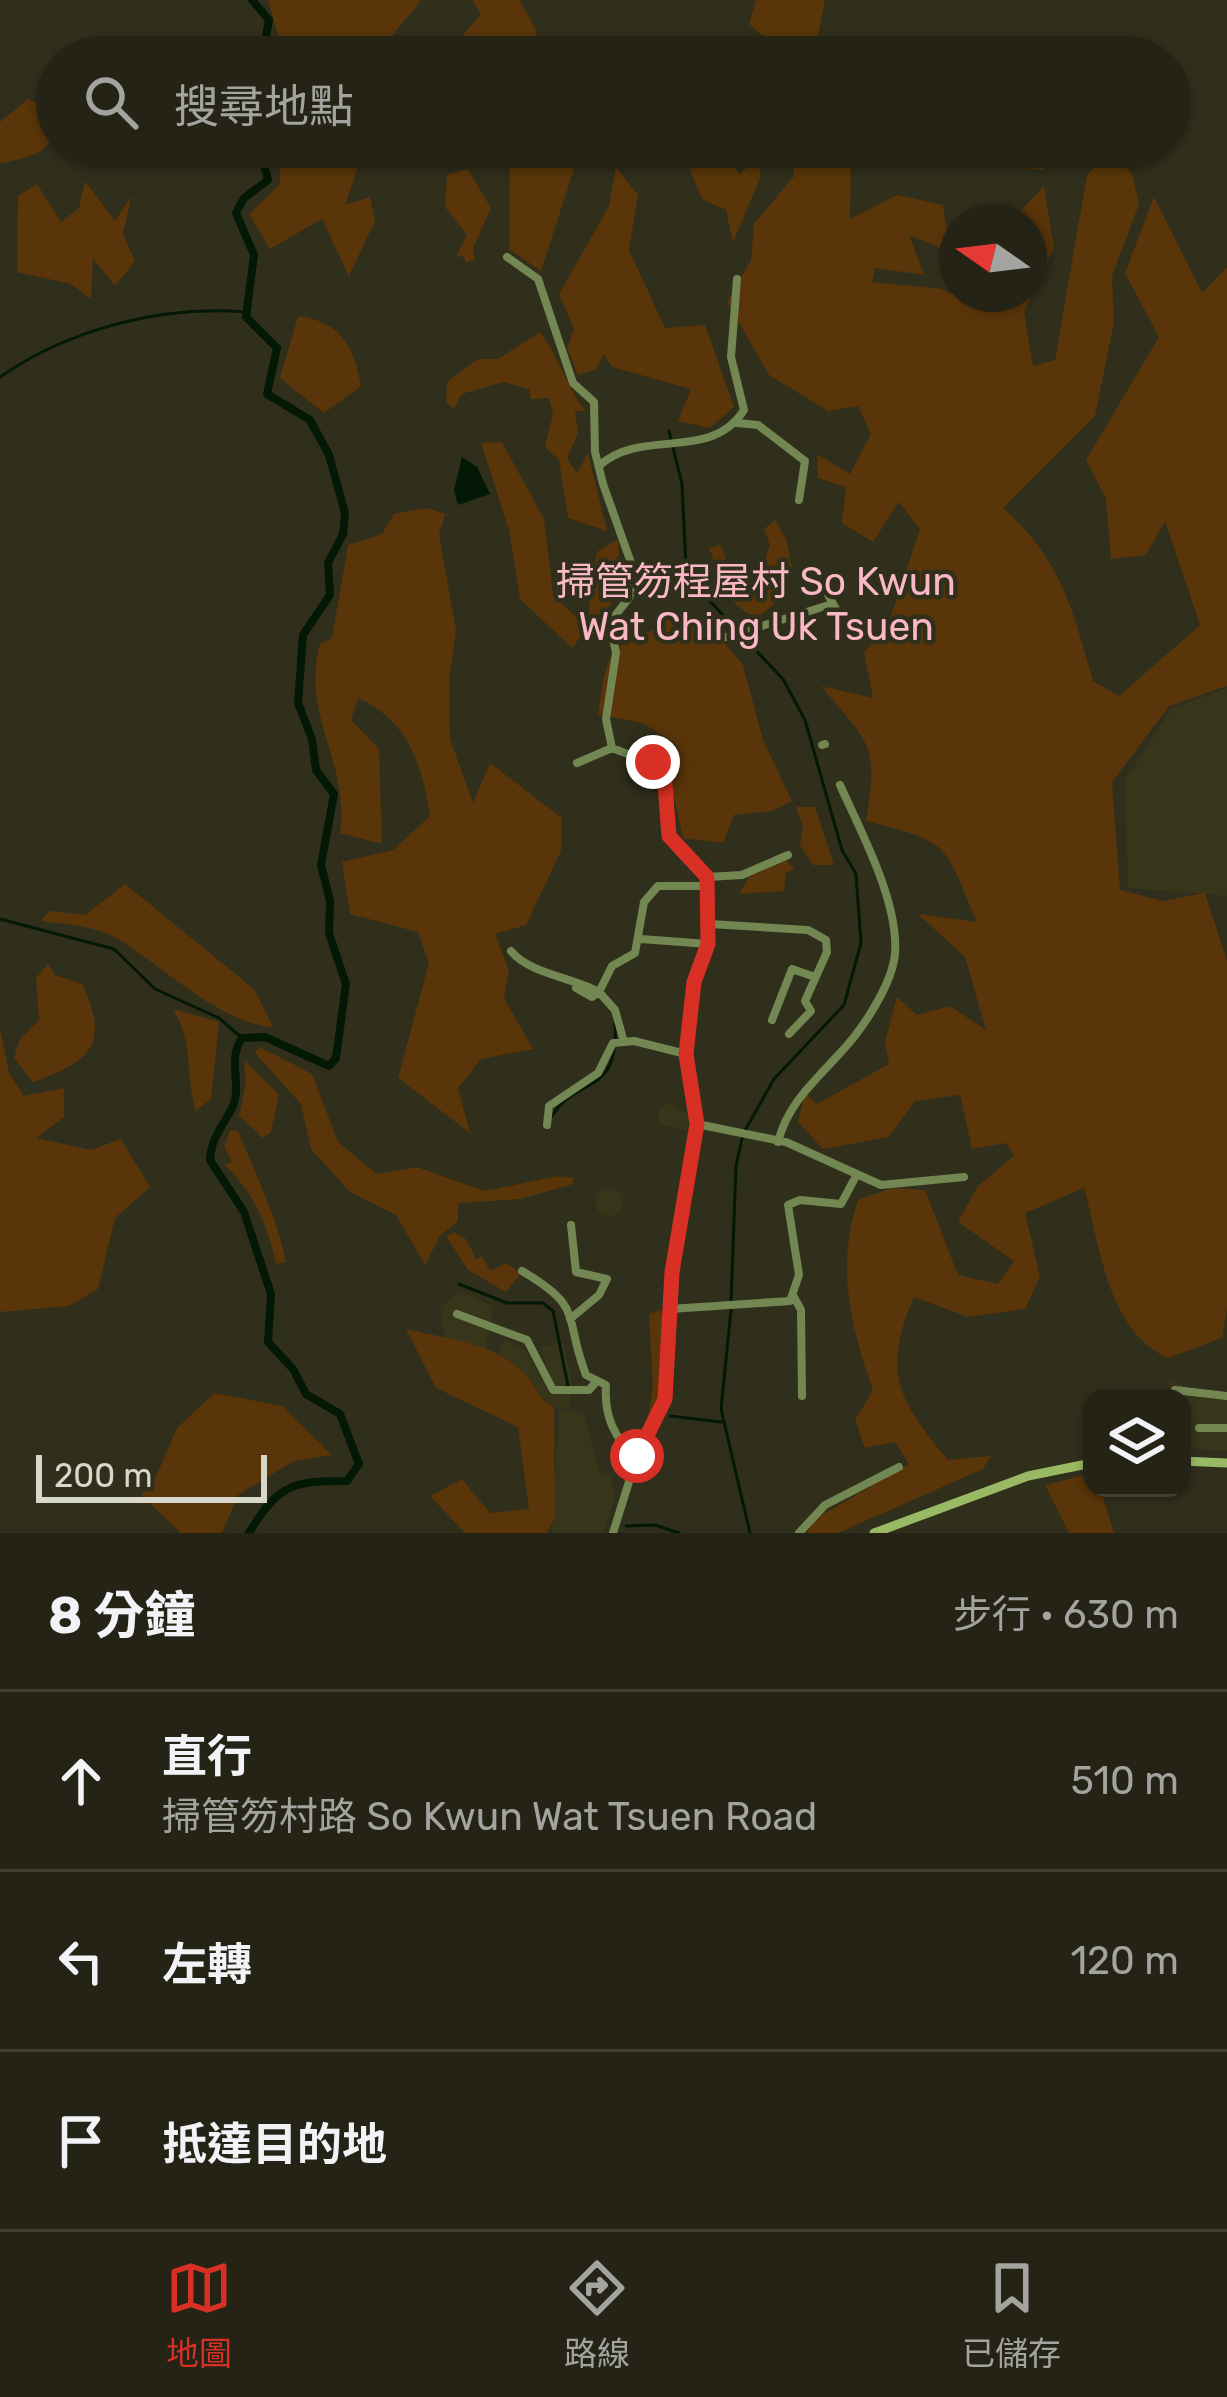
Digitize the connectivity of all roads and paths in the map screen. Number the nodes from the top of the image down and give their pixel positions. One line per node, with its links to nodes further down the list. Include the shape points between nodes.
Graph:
1 (507, 257): 4 (street, via 538,278 573,383 595,402)
2 (737, 279): 3 (street, via 731,357 744,410)
3 (736, 423): 4 (street, via 682,446 632,448); 5 (street, via 758,425 806,461)
4 (599, 466): 8 (street, via 635,574 634,590 610,622)
5 (799, 500)
6 (824, 587): 7 (street, via 833,609)
7 (729, 636)
8 (612, 748): 9 (street); 12 (street, via 662,767 669,836)
9 (577, 763)
10 (840, 785): 26 (street, via 878,869 896,952 847,1047 786,1111)
11 (788, 855): 12 (street)
12 (708, 881): 13 (street); 14 (street, via 658,886 644,902)
13 (710, 924): 15 (street); 17 (street, via 822,935 827,952)
14 (640, 939): 15 (street); 19 (street)
15 (708, 944): 23 (street, via 694,982)
16 (511, 951): 19 (street)
17 (815, 977): 20 (street, via 792,969); 21 (street, via 805,1001 813,1013)
18 (576, 988): 19 (street)
19 (596, 994): 22 (street, via 615,1010)
20 (772, 1020)
21 (789, 1034)
22 (618, 1043): 23 (street); 25 (street, via 598,1073 555,1098)
23 (686, 1054): 24 (street)
24 (697, 1124): 26 (street); 32 (street)
25 (547, 1125)
26 (778, 1142): 27 (street)
27 (856, 1176): 28 (street, via 881,1185); 31 (street, via 841,1204 789,1204 799,1275)
28 (964, 1177)
29 (572, 1225): 34 (street, via 576,1272 607,1280)
30 (522, 1271): 34 (street, via 563,1296)
31 (794, 1297): 32 (street); 37 (street)
32 (670, 1309): 41 (street, via 665,1399)
33 (457, 1314): 35 (street, via 527,1340 551,1388)
34 (571, 1318): 35 (street, via 584,1370)
35 (596, 1382): 41 (street, via 606,1385 618,1440)
36 (1191, 1392): 38 (street)
37 (802, 1396)
38 (1227, 1396)
39 (1199, 1428): 40 (street)
40 (1227, 1428)
41 (637, 1456): 46 (street)
42 (1191, 1461): 43 (street)
43 (1227, 1462)
44 (1083, 1464): 48 (street)
45 (899, 1467): 47 (street, via 825,1504)
46 (614, 1533)
47 (799, 1533)
48 (874, 1533)

